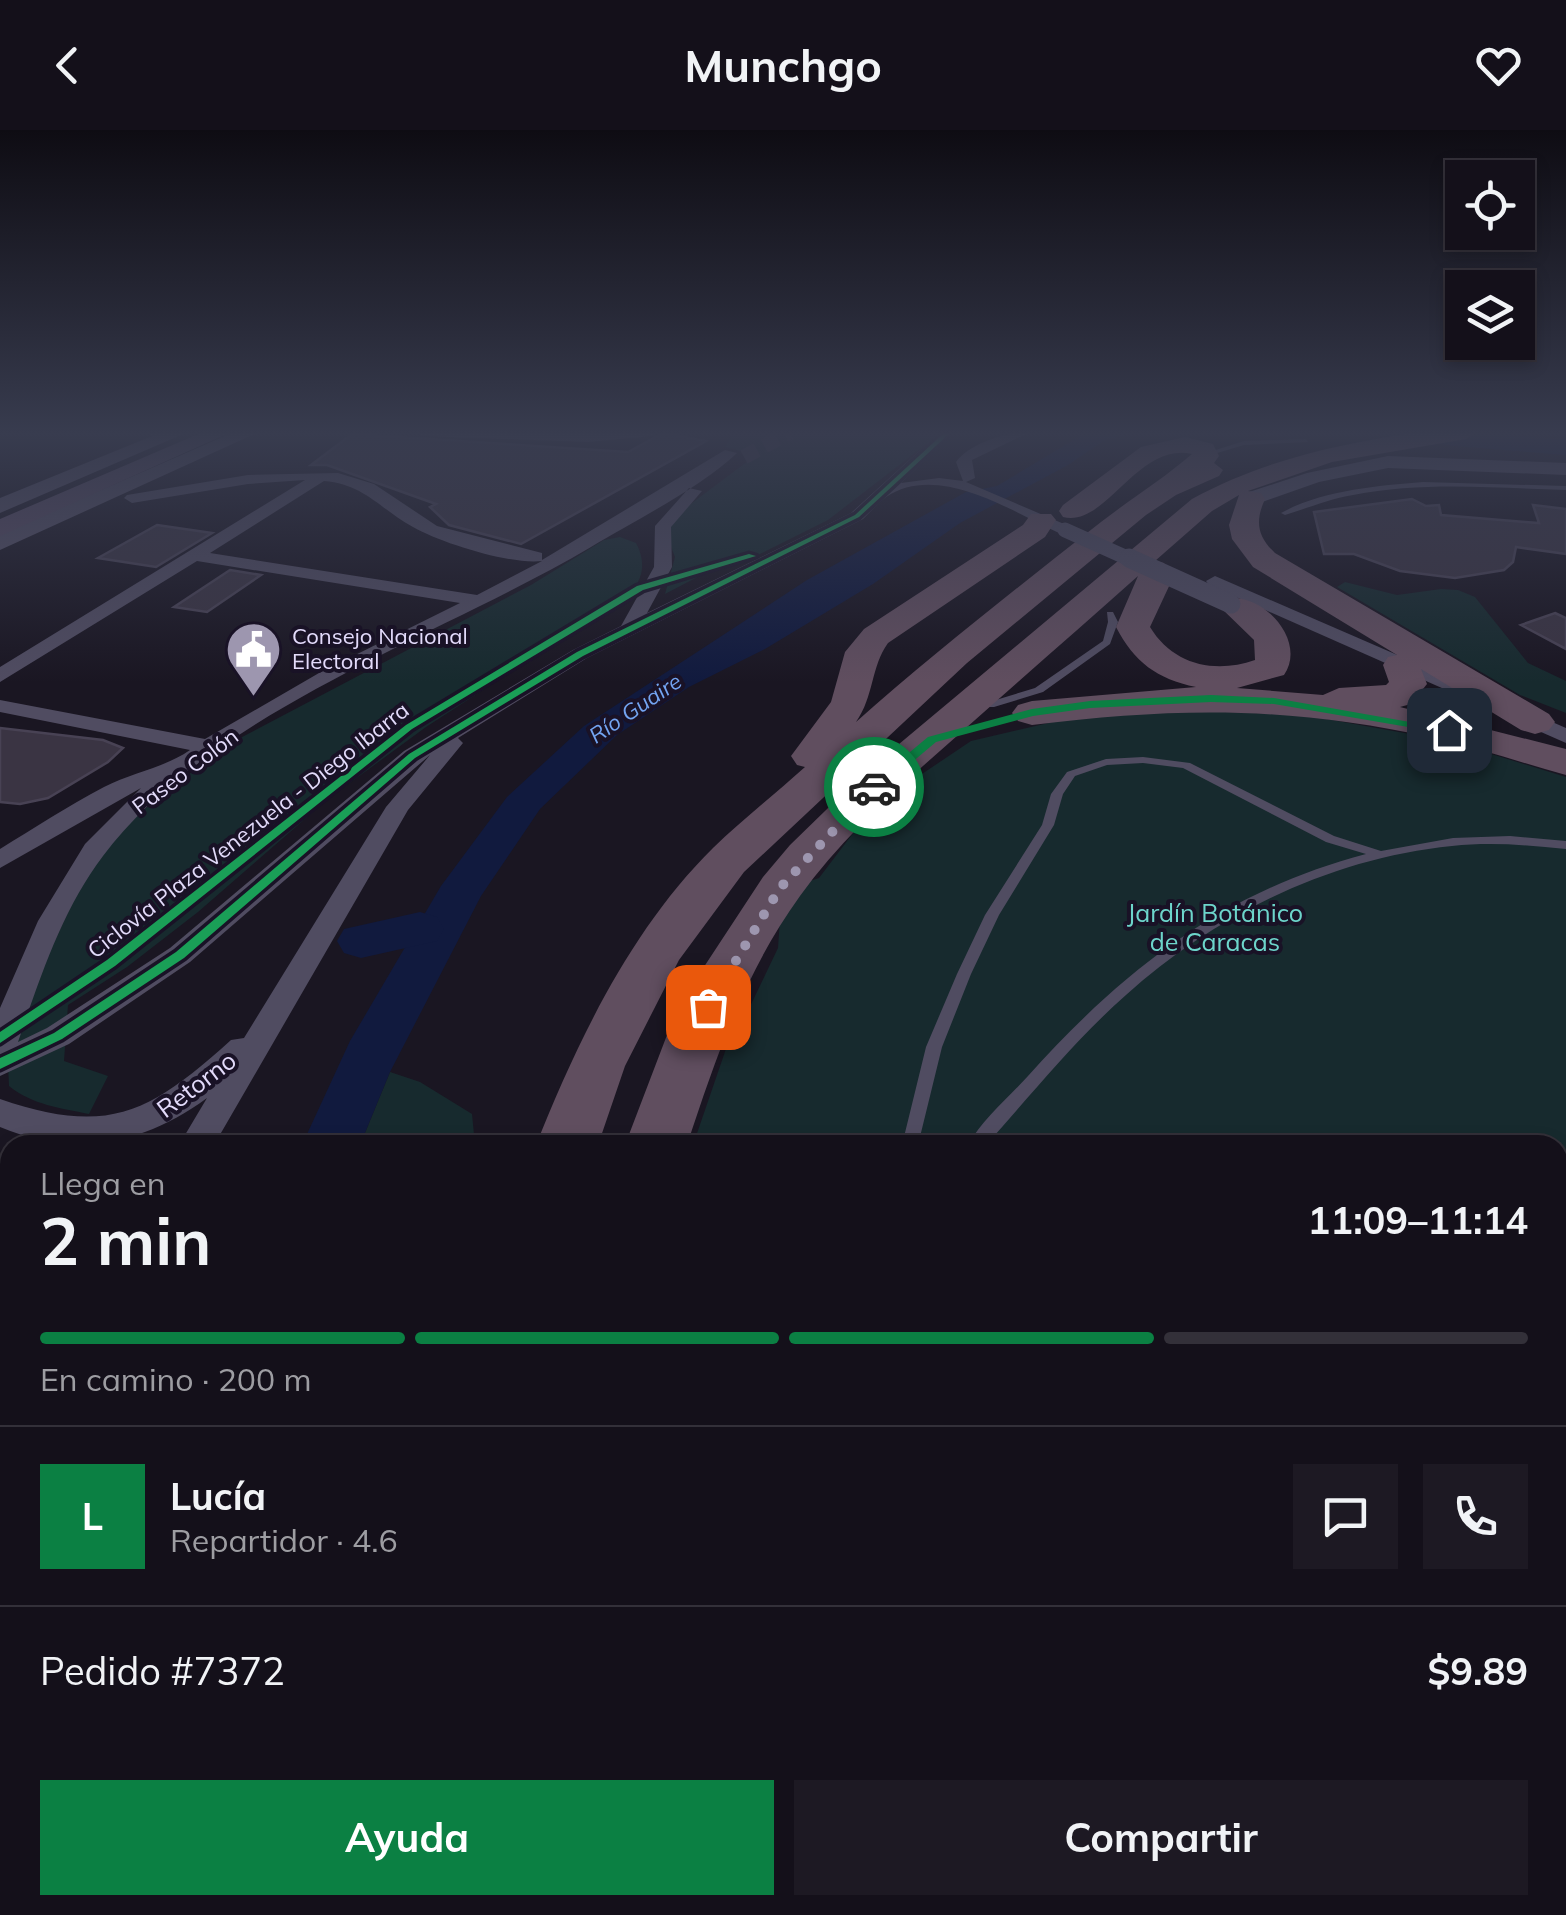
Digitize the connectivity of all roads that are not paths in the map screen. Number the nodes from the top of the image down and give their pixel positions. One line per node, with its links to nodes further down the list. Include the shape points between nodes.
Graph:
1 (62, 515): 15 (main road)
2 (258, 515): 16 (street)
3 (406, 515): 17 (street, via 446,536)
4 (605, 515): 17 (street)
5 (638, 515): 20 (street)
6 (672, 515): 21 (street, via 663,526 663,567)
7 (858, 515): 21 (street)
8 (1046, 515): 14 (street)
9 (1056, 515): 14 (highway)
10 (1132, 515): 22 (highway)
11 (1189, 515): 29 (highway)
12 (1227, 515): 18 (highway)
13 (1242, 515): 28 (highway, via 1251,548 1264,560)
14 (1052, 518): 19 (street, bridge); 19 (street); 22 (highway, via 880,652 890,663 912,667); 32 (highway, via 876,636 863,652 844,714)
15 (0, 543)
16 (193, 555): 20 (street); 24 (street)
17 (536, 557): 20 (street)
18 (1153, 570): 19 (highway, via 1151,594 1133,626 1145,648 1178,671 1219,678 1271,667 1272,636); 29 (highway, via 1110,614)
19 (1227, 597): 23 (street); 23 (street)
20 (480, 601): 30 (street, Paseo Colón, via 357,660)
21 (630, 627): 27 (street)
22 (954, 655): 32 (highway)
23 (1405, 674): 26 (highway, via 1397,696 1366,700 1150,693); 28 (street); 31 (street)
24 (0, 676)
25 (0, 706): 30 (street)
26 (1032, 713): 29 (highway); 31 (highway, via 1152,700 1274,701 1434,727)
27 (474, 719): 36 (street, via 398,808); 38 (street, via 412,756 220,923 100,1010)
28 (1550, 729)
29 (932, 740): 42 (highway, via 877,784 780,888 722,979)
30 (208, 747): 35 (street, via 111,792); 37 (street, Paseo Colón, via 132,808 79,872 41,940)
31 (1566, 759)
32 (753, 834): 41 (highway, via 658,951 596,1066)
33 (1566, 845): 34 (lane, via 1476,838)
34 (1378, 854): 43 (lane, via 1330,840 1186,766 1106,762 1071,774 964,974 934,1047); 44 (lane, via 1252,902 1175,947 1106,1003)
35 (0, 860)
36 (268, 1024): 39 (street, Retorno, via 203,1086 147,1122 61,1132); 40 (street)
37 (0, 1048)
38 (0, 1064)
39 (0, 1112)
40 (202, 1135)
41 (571, 1135)
42 (660, 1135)
43 (912, 1135)
44 (985, 1135)

